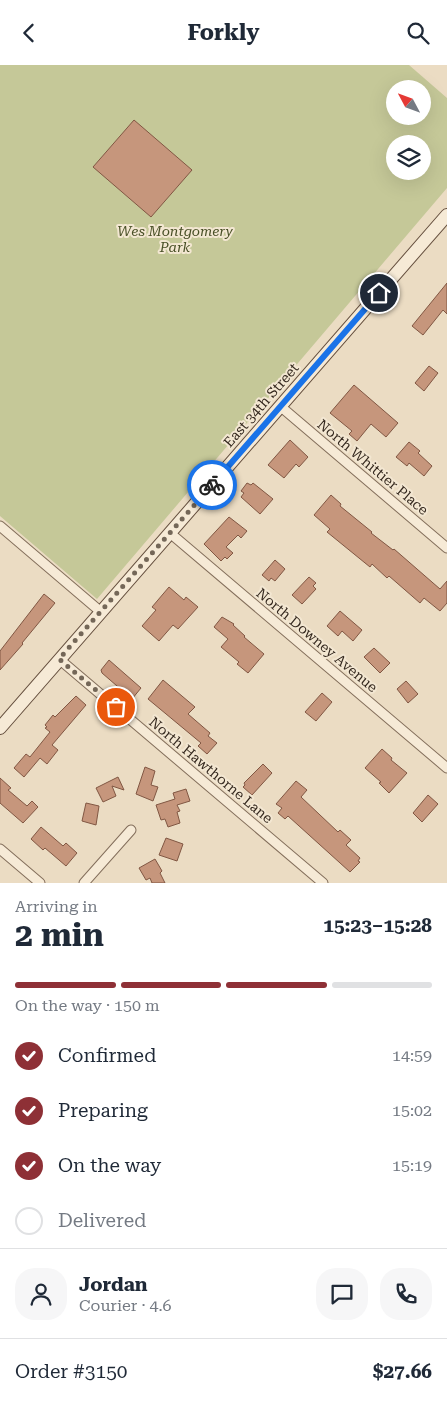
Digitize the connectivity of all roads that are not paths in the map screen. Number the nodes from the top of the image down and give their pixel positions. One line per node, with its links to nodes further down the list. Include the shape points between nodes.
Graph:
1 (447, 215): 2 (main road, East 34th Street)
2 (280, 406): 4 (main road, East 34th Street); 5 (street, North Whittier Place)
3 (0, 526): 6 (street)
4 (170, 533): 6 (main road, East 34th Street); 9 (street, North Downey Avenue)
5 (447, 548)
6 (101, 612): 7 (main road, East 34th Street)
7 (59, 659): 8 (main road, East 34th Street); 14 (street, North Hawthorne Lane)
8 (0, 728)
9 (447, 768)
10 (131, 830): 13 (street)
11 (0, 849): 12 (street)
12 (40, 883)
13 (84, 883)
14 (323, 883)

